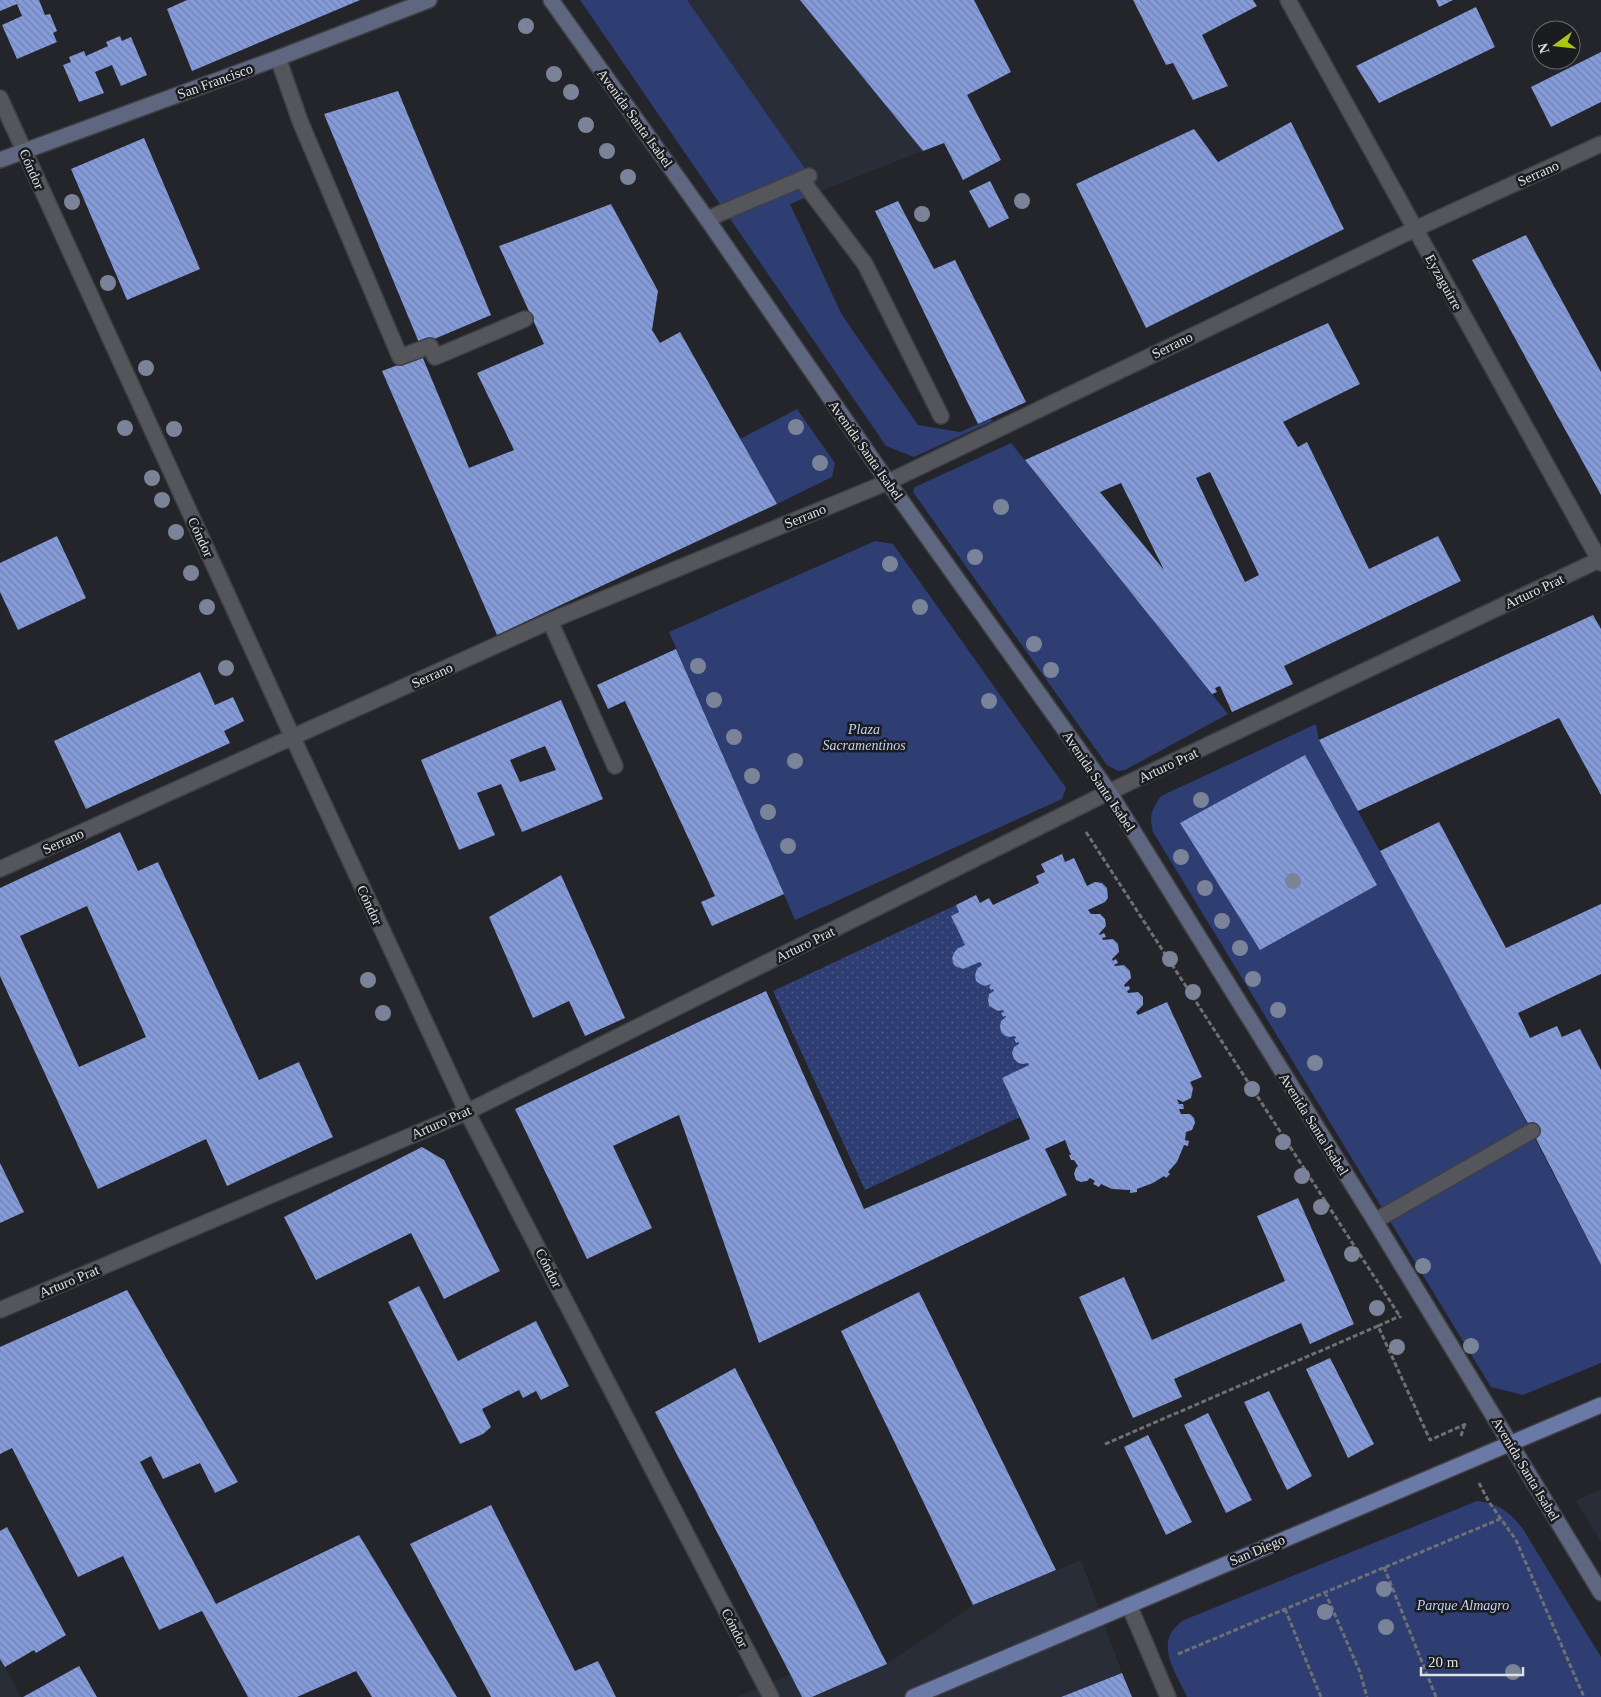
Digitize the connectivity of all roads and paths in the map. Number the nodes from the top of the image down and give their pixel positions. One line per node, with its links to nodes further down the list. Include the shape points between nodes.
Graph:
1 (429, 0): 4 (main road, San Francisco)
2 (551, 0): 9 (main road, Avenida Santa Isabel)
3 (1288, 0): 10 (street, Eyzaguirre)
4 (278, 58): 7 (main road, San Francisco); 11 (street, via 300,121 400,357 430,346 435,357)
5 (0, 98): 7 (street, Cóndor)
6 (1601, 144): 10 (street, Serrano)
7 (25, 152): 8 (main road, San Francisco); 16 (street, Cóndor)
8 (0, 160)
9 (707, 219): 12 (street, via 806,177 864,264); 13 (main road, Avenida Santa Isabel)
10 (1415, 229): 13 (street, Serrano); 14 (street, Eyzaguirre)
11 (525, 319)
12 (941, 416)
13 (888, 482): 15 (street, Serrano); 18 (main road, Avenida Santa Isabel)
14 (1600, 560): 18 (street, Arturo Prat)
15 (550, 622): 16 (street, Serrano); 17 (street)
16 (293, 738): 20 (street, Serrano); 21 (street, Cóndor)
17 (615, 766)
18 (1109, 792): 19 (street, Arturo Prat); 23 (main road, Avenida Santa Isabel)
19 (1072, 811): 21 (street, Arturo Prat); 25 (path)
20 (0, 869)
21 (467, 1112): 24 (street, Arturo Prat); 41 (street, Cóndor)
22 (1532, 1131): 23 (street)
23 (1375, 1221): 31 (main road, Avenida Santa Isabel)
24 (0, 1310)
25 (1400, 1316): 26 (path); 27 (path)
26 (1405, 1325)
27 (1378, 1326): 30 (path, via 1430,1440); 32 (path)
28 (1601, 1405): 31 (main road, San Diego)
29 (1461, 1416): 30 (path)
30 (1466, 1424): 33 (path, via 1458,1444)
31 (1510, 1443): 33 (main road, San Diego); 37 (main road, Avenida Santa Isabel)
32 (1105, 1444)
33 (1467, 1461): 34 (path); 38 (main road, San Diego)
34 (1500, 1519): 35 (path); 47 (path, via 1516,1540)
35 (1384, 1567): 36 (path); 46 (path)
36 (1325, 1592): 39 (path); 45 (path, via 1360,1672)
37 (1601, 1593)
38 (1129, 1605): 40 (street); 42 (main road, San Diego)
39 (1285, 1610): 40 (path); 44 (path)
40 (1154, 1664): 43 (street)
41 (771, 1697)
42 (913, 1697)
43 (1168, 1697)
44 (1321, 1697)
45 (1367, 1697)
46 (1436, 1697)
47 (1584, 1697)

